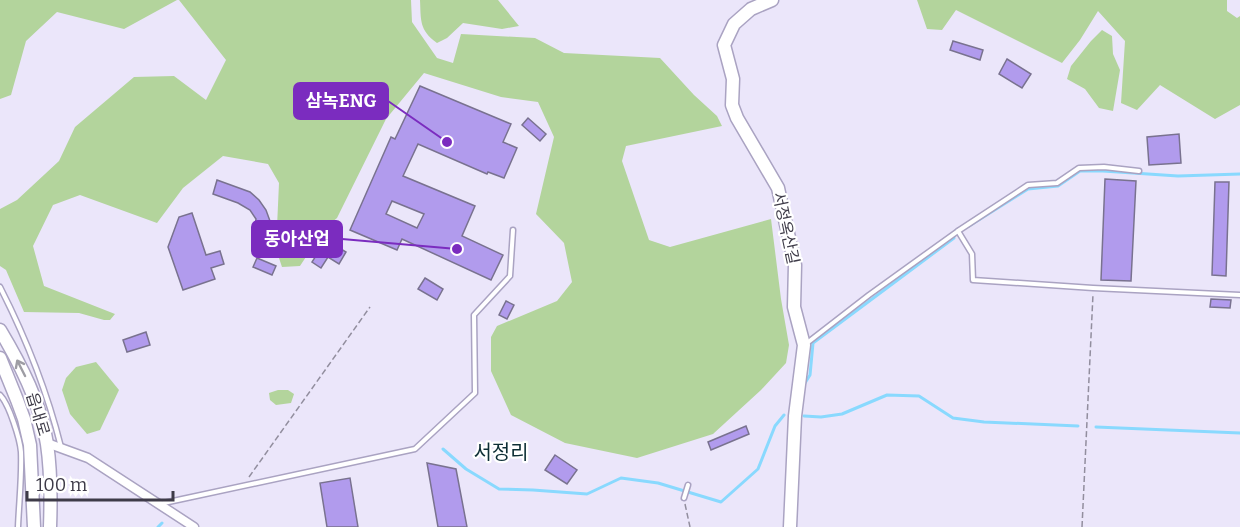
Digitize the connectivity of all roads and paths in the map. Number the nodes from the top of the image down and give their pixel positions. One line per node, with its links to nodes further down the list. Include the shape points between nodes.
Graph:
1 (772, 0): 10 (street, 서정옥산길, via 751,9 734,24 724,45 733,79 732,105 778,188 795,265 794,307)
2 (1139, 171): 4 (lane, via 1079,168 1057,183 1028,185)
3 (513, 230): 16 (lane, via 510,276 474,315 475,393 415,449)
4 (958, 231): 6 (lane, via 972,254 973,280); 10 (lane)
5 (0, 287): 15 (lane, via 22,331)
6 (1093, 288): 7 (lane); 26 (path)
7 (1240, 295)
8 (370, 307): 16 (path, via 249,476)
9 (0, 330): 13 (street, 읍내로, one-way to 9, via 26,378)
10 (804, 345): 25 (street, 서정옥산길, via 795,417)
11 (0, 358): 14 (street, 읍내로)
12 (0, 395): 20 (lane, via 10,412 21,449)
13 (47, 443): 14 (street); 15 (street, 읍내로); 22 (street)
14 (30, 445): 21 (street, 읍내로)
15 (61, 448): 19 (street, 읍내로, via 88,458)
16 (248, 484): 19 (lane)
17 (688, 485): 18 (lane)
18 (684, 498): 24 (path)
19 (159, 504): 23 (street, 읍내로)
20 (18, 527)
21 (34, 527)
22 (50, 527)
23 (194, 527)
24 (690, 527)
25 (790, 527)
26 (1083, 527)

